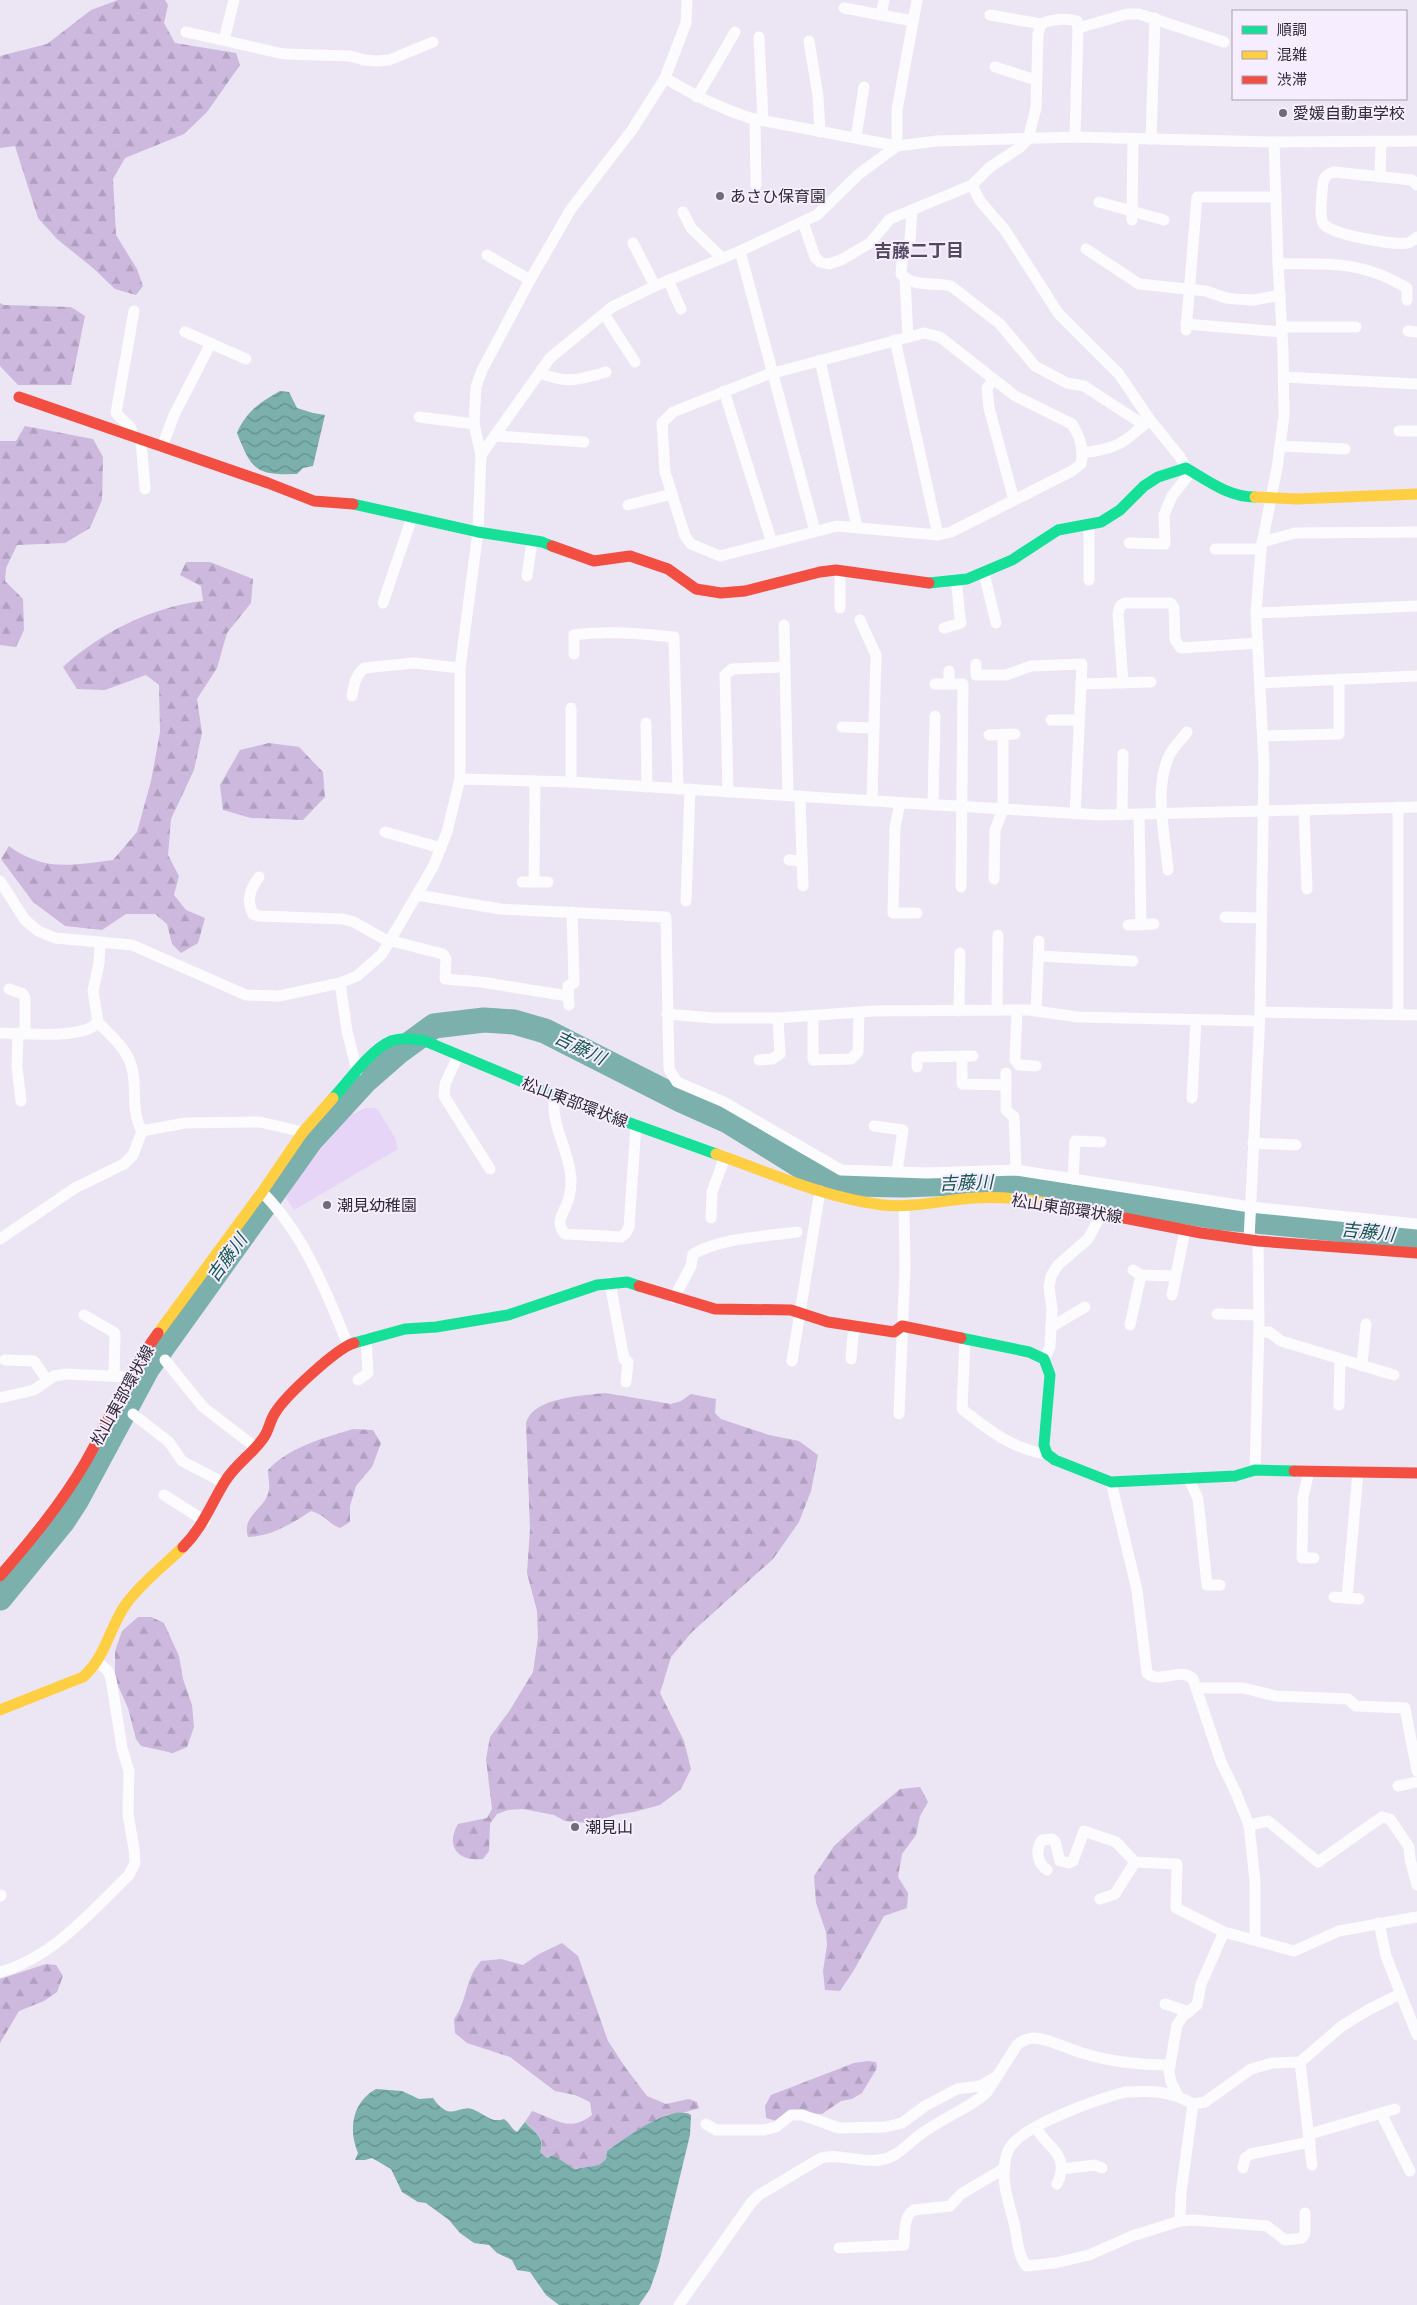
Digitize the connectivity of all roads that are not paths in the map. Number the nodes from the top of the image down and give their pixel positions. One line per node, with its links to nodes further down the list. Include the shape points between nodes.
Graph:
1 (234, 0): 15 (street)
2 (687, 0): 20 (street, via 686,23)
3 (884, 0): 6 (street)
4 (917, 0): 9 (street)
5 (844, 8): 6 (street)
6 (881, 15): 9 (street)
7 (990, 15): 10 (street)
8 (1155, 18): 11 (street, via 1127,14); 18 (street); 30 (street)
9 (913, 20): 34 (street, via 897,110)
10 (1041, 24): 11 (street, via 1049,20 1071,20 1077,21); 21 (street)
11 (1078, 28): 27 (street)
12 (186, 32): 15 (street)
13 (735, 32): 23 (street)
14 (759, 37): 24 (street)
15 (224, 40): 17 (street, via 284,54 350,56 378,61 389,60)
16 (809, 41): 25 (street)
17 (433, 42)
18 (1224, 42)
19 (995, 67): 21 (street)
20 (665, 78): 23 (street); 54 (street, via 632,130 571,209)
21 (1036, 80): 28 (street, via 1036,108)
22 (864, 87): 26 (street)
23 (697, 97): 24 (street, via 727,111)
24 (759, 119): 25 (street); 36 (street)
25 (820, 132): 26 (street)
26 (856, 137): 34 (street)
27 (1075, 137): 28 (street); 29 (street)
28 (1028, 139): 34 (street, via 937,141); 37 (street)
29 (1132, 139): 30 (street); 43 (street)
30 (1151, 139): 32 (street)
31 (1381, 141): 32 (street); 33 (street); 35 (street)
32 (1274, 142): 39 (street)
33 (1417, 142)
34 (896, 146): 45 (street, via 859,174 817,215)
35 (1380, 177): 38 (street, via 1412,180); 46 (street, via 1328,174 1323,180 1323,224 1328,229 1366,239 1408,243)
36 (756, 185)
37 (972, 185): 41 (street); 80 (street, via 1058,313 1119,374)
38 (1417, 185)
39 (1276, 197): 52 (street); 57 (street, via 1197,197)
40 (1099, 202): 43 (street)
41 (912, 210): 45 (street, via 890,219 870,243 829,264 815,257); 53 (street, via 910,240 903,252 901,266 901,274)
42 (682, 212): 51 (street, via 691,228)
43 (1132, 216): 44 (street)
44 (1164, 220)
45 (803, 222): 49 (street)
46 (1417, 236)
47 (633, 243): 56 (street)
48 (1086, 249): 57 (street, via 1094,262 1139,284)
49 (740, 251): 51 (street); 102 (street)
50 (487, 255): 54 (street)
51 (722, 258): 55 (street)
52 (1278, 264): 58 (street); 59 (street, via 1329,263 1386,275 1407,288)
53 (905, 278): 66 (street); 80 (street, via 919,283 951,286 1000,324 1035,366 1067,383 1084,386)
54 (530, 280): 81 (street, via 482,370 476,387)
55 (668, 280): 56 (street); 60 (street)
56 (655, 286): 62 (street)
57 (1188, 289): 58 (street, via 1236,299 1254,300); 64 (street, via 1186,327)
58 (1280, 295): 64 (street)
59 (1406, 300)
60 (681, 309)
61 (134, 311): 85 (street, via 116,413)
62 (604, 314): 71 (street); 73 (street, via 550,358)
63 (1356, 327): 64 (street)
64 (1282, 330): 74 (street)
65 (185, 332): 68 (street)
66 (908, 337): 67 (street); 75 (street, via 924,333 940,337)
67 (895, 340): 70 (street); 105 (street)
68 (211, 343): 69 (street); 88 (street, via 174,415)
69 (246, 359)
70 (820, 360): 77 (street); 101 (street)
71 (635, 362)
72 (606, 372): 73 (street, via 571,381)
73 (540, 373): 84 (street)
74 (1284, 377): 76 (street); 87 (street)
75 (993, 380): 90 (street, via 1027,404 1072,424); 97 (street, via 987,388 989,408)
76 (1417, 384)
77 (724, 391): 94 (street, via 673,412 662,423 665,472); 107 (street)
78 (19, 397): 85 (street)
79 (419, 417): 81 (street)
80 (1147, 422): 90 (street, via 1115,447); 92 (street)
81 (474, 424): 91 (street)
82 (1399, 431): 83 (street)
83 (1417, 431)
84 (496, 436): 86 (street); 91 (street)
85 (137, 438): 88 (street); 93 (street)
86 (584, 442)
87 (1280, 446): 89 (street); 96 (street)
88 (162, 447): 99 (street, via 314,501 349,503)
89 (1344, 449)
90 (1082, 453): 97 (street, via 1080,464 1072,471)
91 (481, 455): 103 (street)
92 (1189, 470): 96 (street, via 1242,497); 100 (street, via 1158,477 1111,517); 108 (street, via 1164,515 1164,544)
93 (145, 489)
94 (672, 494): 98 (street); 107 (street, via 685,536 691,544 709,553 720,556)
95 (1417, 494): 96 (street)
96 (1271, 498): 109 (street)
97 (1014, 500): 105 (street, via 951,532)
98 (628, 505)
99 (412, 517): 103 (street); 116 (street)
100 (1089, 526): 112 (street, via 1058,530 1012,560); 114 (street)
101 (857, 527): 102 (street, via 837,526); 105 (street)
102 (814, 531): 107 (street)
103 (478, 532): 106 (street); 130 (street)
104 (1417, 532): 109 (street, via 1295,533)
105 (938, 535)
106 (532, 541): 111 (street, via 594,561 630,556 668,570 696,589 721,593 746,591); 113 (street)
107 (772, 543)
108 (1129, 543)
109 (1261, 546): 110 (street); 119 (street)
110 (1214, 549)
111 (840, 570): 115 (street, via 932,584); 118 (street)
112 (984, 573): 115 (street); 121 (street)
113 (527, 576)
114 (1089, 580)
115 (956, 582): 123 (street, via 961,623)
116 (383, 603)
117 (1417, 606): 119 (street)
118 (840, 608)
119 (1256, 613): 124 (street)
120 (860, 620): 147 (street, via 876,655)
121 (996, 623)
122 (784, 625): 129 (street)
123 (944, 628)
124 (1258, 643): 134 (street, via 1181,648 1175,640 1172,603 1125,603 1120,606 1118,614); 136 (street)
125 (574, 654): 127 (street, via 574,635 626,633 674,637)
126 (686, 659): 127 (street)
127 (674, 660): 156 (street)
128 (976, 664): 139 (street, via 976,675 996,676 1006,676 1031,666 1082,664)
129 (784, 666): 157 (street, via 732,669 725,675); 158 (street)
130 (460, 668): 140 (street, via 414,663 364,668 356,678); 152 (street)
131 (949, 671): 138 (street)
132 (1417, 676): 133 (street)
133 (1339, 679): 136 (street); 150 (street, via 1339,734)
134 (1123, 682): 135 (street); 139 (street)
135 (1152, 682)
136 (1260, 683): 150 (street)
137 (935, 684): 138 (street)
138 (949, 684): 162 (street, via 963,684)
139 (1081, 684): 144 (street)
140 (352, 696)
141 (568, 715): 154 (street)
142 (935, 716): 161 (street)
143 (1051, 720): 144 (street)
144 (1079, 720): 168 (street)
145 (646, 723): 155 (street)
146 (842, 727): 147 (street)
147 (874, 728): 159 (street)
148 (1187, 732): 169 (street, via 1170,752 1162,788)
149 (989, 734): 165 (street, via 1009,734)
150 (1262, 736): 167 (street)
151 (1123, 754): 170 (street)
152 (460, 779): 153 (street); 173 (street)
153 (535, 781): 154 (street); 180 (street, via 528,882)
154 (571, 782): 155 (street)
155 (647, 787): 156 (street)
156 (684, 789): 157 (street); 185 (street)
157 (728, 792): 158 (street)
158 (794, 796): 159 (street); 175 (street)
159 (872, 801): 160 (street)
160 (900, 803): 161 (street); 187 (street, via 895,827 893,913)
161 (933, 805): 162 (street)
162 (961, 807): 165 (street); 182 (street)
163 (1417, 807): 164 (street)
164 (1398, 808): 166 (street); 208 (street)
165 (1003, 809): 168 (street); 178 (street, via 996,830)
166 (1304, 811): 167 (street); 183 (street)
167 (1263, 812): 169 (street); 189 (street)
168 (1075, 814): 170 (street)
169 (1163, 814): 171 (street); 176 (street)
170 (1122, 815): 171 (street)
171 (1139, 815): 190 (street)
172 (385, 832): 173 (street)
173 (441, 848): 184 (street)
174 (789, 860): 175 (street)
175 (802, 860): 181 (street)
176 (1168, 870)
177 (259, 877): 194 (street, via 251,887 248,899 253,914 354,922)
178 (994, 879)
179 (0, 881): 196 (street, via 25,920 38,931 55,938)
180 (548, 882)
181 (803, 886)
182 (961, 887)
183 (1307, 889)
184 (417, 895): 186 (street, via 500,909); 194 (street)
185 (686, 901)
186 (572, 912): 194 (street, via 574,983 568,986 569,1000 481,982 444,980 446,959 443,954); 207 (street, via 666,917)
187 (917, 913)
188 (1225, 917): 189 (street)
189 (1261, 918): 210 (street)
190 (1142, 924): 191 (street); 192 (street)
191 (1154, 924)
192 (1128, 925)
193 (998, 936): 202 (street)
194 (391, 940): 200 (street, via 371,966)
195 (1040, 941): 198 (street)
196 (100, 942): 200 (street, via 132,945 149,951 246,995 279,996); 214 (street, via 93,991)
197 (960, 953): 204 (street)
198 (1039, 956): 199 (street); 205 (street)
199 (1133, 961)
200 (340, 983): 221 (street)
201 (9, 989): 216 (street, via 23,994 25,998)
202 (997, 1010): 203 (street); 204 (street)
203 (1017, 1010): 205 (street); 219 (street, via 1014,1060 1019,1065)
204 (959, 1011): 206 (street)
205 (1036, 1011): 213 (street, via 1078,1017)
206 (859, 1013): 211 (street); 211 (street, via 858,1052 851,1059 813,1060)
207 (667, 1014): 212 (street); 235 (street, via 668,1069 678,1082 724,1102 841,1170)
208 (1398, 1014): 209 (street); 210 (street)
209 (1417, 1015)
210 (1260, 1016): 213 (street); 230 (street)
211 (812, 1017): 212 (street)
212 (778, 1018): 218 (street, via 780,1054 772,1059)
213 (1196, 1020): 223 (street)
214 (98, 1022): 216 (street, via 94,1028 82,1031); 227 (street, via 123,1049 131,1063 134,1100)
215 (0, 1033): 216 (street)
216 (22, 1033): 224 (street, via 17,1067)
217 (458, 1056): 221 (street, 松山東部環状線, via 425,1041 405,1038 382,1045); 222 (street, 松山東部環状線); 233 (street, via 445,1084 444,1096)
218 (759, 1060)
219 (1036, 1066)
220 (917, 1067): 234 (street, via 917,1057 968,1056 962,1084 1006,1079 1006,1110 1014,1117)
221 (357, 1071): 228 (street, 松山東部環状線)
222 (556, 1096): 225 (street, 松山東部環状線); 225 (street, via 553,1107 571,1179 559,1222 565,1234 621,1237 626,1234)
223 (1192, 1098)
224 (21, 1101)
225 (636, 1125): 232 (street, 松山東部環状線)
226 (874, 1126): 235 (street, via 903,1130)
227 (142, 1131): 228 (street, via 185,1123 260,1122); 247 (street, via 133,1154 124,1164 75,1188)
228 (303, 1132): 238 (street, 松山東部環状線)
229 (1101, 1142): 236 (street, via 1075,1141)
230 (1253, 1143): 231 (street); 240 (street)
231 (1296, 1145)
232 (725, 1157): 237 (street, 松山東部環状線); 242 (street, via 712,1192)
233 (490, 1163)
234 (1016, 1170): 235 (street); 236 (street)
235 (897, 1172)
236 (1073, 1179): 240 (street)
237 (820, 1191): 239 (street, 松山東部環状線, via 861,1202); 254 (street)
238 (264, 1194): 266 (street, via 296,1234 327,1294); 276 (street, 松山東部環状線, via 138,1360)
239 (904, 1204): 241 (street, 松山東部環状線, via 1001,1198); 261 (street)
240 (1250, 1210): 243 (street); 246 (street)
241 (1102, 1212): 244 (street, 松山東部環状線); 262 (street, via 1088,1239 1058,1265 1051,1276)
242 (711, 1218)
243 (1417, 1224)
244 (1185, 1230): 246 (street, 松山東部環状線); 249 (street)
245 (797, 1232): 252 (street, via 733,1240 693,1254 691,1266)
246 (1252, 1238): 248 (street, 松山東部環状線); 257 (street)
247 (0, 1239)
248 (1417, 1253)
249 (1175, 1276): 251 (street); 259 (street, via 1137,1272)
250 (610, 1283): 252 (street, via 628,1282); 264 (street, via 568,1293 508,1315 405,1329); 279 (street, via 624,1359 628,1362)
251 (1172, 1295)
252 (674, 1298): 254 (street, via 715,1309)
253 (1086, 1307): 262 (street)
254 (800, 1312): 260 (street, via 828,1322); 272 (street)
255 (1217, 1314): 257 (street)
256 (84, 1315): 275 (street, via 115,1334)
257 (1259, 1315): 263 (street)
258 (1366, 1324): 273 (street)
259 (1130, 1325)
260 (857, 1326): 261 (street, via 894,1332); 267 (street)
261 (902, 1326): 265 (street); 283 (street)
262 (1051, 1328): 268 (street, via 1050,1347)
263 (1259, 1332): 271 (street, via 1268,1332 1281,1341); 286 (street)
264 (366, 1339): 266 (street); 278 (street, via 368,1373)
265 (965, 1339): 268 (street, via 1029,1352); 285 (street, via 962,1409 1015,1446)
266 (348, 1345): 284 (street, via 280,1405 264,1437)
267 (851, 1359)
268 (1044, 1359): 285 (street, via 1050,1375 1044,1444)
269 (5, 1360): 277 (street, via 34,1361)
270 (165, 1360): 284 (street, via 203,1408)
271 (1340, 1360): 273 (street); 281 (street)
272 (792, 1361)
273 (1362, 1366): 274 (street)
274 (1394, 1375)
275 (114, 1376): 276 (street); 277 (street, via 66,1374)
276 (129, 1377): 296 (street, 松山東部環状線, via 62,1499 44,1526)
277 (47, 1380): 280 (street, via 34,1390)
278 (358, 1380)
279 (626, 1382)
280 (0, 1398)
281 (1340, 1405)
282 (133, 1414): 292 (street, via 169,1442 182,1460)
283 (899, 1414)
284 (255, 1447): 292 (street, via 235,1466)
285 (1047, 1454): 291 (street)
286 (1255, 1470): 287 (street); 290 (street, via 1235,1476)
287 (1309, 1471): 288 (street); 295 (street, via 1303,1497 1302,1558)
288 (1358, 1472): 289 (street); 299 (street)
289 (1417, 1473)
290 (1188, 1477): 291 (street); 297 (street, via 1198,1499 1207,1585)
291 (1111, 1482): 302 (street, via 1136,1590 1147,1673 1158,1678 1189,1675)
292 (224, 1483): 294 (street)
293 (164, 1495): 294 (street)
294 (206, 1522): 301 (street, via 127,1603)
295 (1314, 1558)
296 (0, 1576)
297 (1220, 1585)
298 (1334, 1597): 299 (street)
299 (1347, 1598): 300 (street)
300 (1360, 1599)
301 (98, 1662): 303 (street, via 83,1677); 316 (street, via 111,1679 128,1771 128,1814 134,1863 129,1875 54,1945 28,1962)
302 (1198, 1688): 304 (street, via 1243,1688 1276,1696 1348,1699 1356,1706 1405,1708); 307 (street, via 1221,1762)
303 (0, 1710)
304 (1417, 1771)
305 (1417, 1782): 306 (street)
306 (1398, 1786)
307 (1249, 1825): 310 (street, via 1268,1821 1318,1862 1382,1818 1390,1818 1409,1847); 315 (street, via 1255,1881)
308 (1135, 1862): 309 (street, via 1116,1842 1084,1831 1069,1863 1060,1861 1052,1839 1042,1840 1038,1855); 311 (street, via 1115,1894); 314 (street, via 1177,1864 1176,1908)
309 (1047, 1870)
310 (1417, 1885)
311 (1100, 1899)
312 (1417, 1917): 313 (street)
313 (1379, 1922): 315 (street, via 1339,1931 1294,1951); 317 (street, via 1386,1956)
314 (1224, 1932): 315 (street); 319 (street, via 1200,1984 1196,2005)
315 (1255, 1940)
316 (0, 1972)
317 (1400, 1994): 320 (street); 321 (street, via 1342,2026)
318 (1165, 2004): 319 (street)
319 (1189, 2012): 322 (street, via 1177,2025)
320 (1417, 2035)
321 (1300, 2062): 325 (street, via 1272,2063 1251,2069 1205,2102); 330 (street)
322 (1170, 2065): 323 (street, via 1119,2062 1032,2038 1017,2045); 324 (street, via 1171,2082)
323 (995, 2078): 328 (street, via 980,2086 956,2089 902,2123 885,2127 840,2128 802,2115 791,2115 776,2127 764,2130 716,2130); 341 (street, via 980,2098 920,2134 887,2159 829,2156 765,2191 751,2203)
324 (1177, 2094): 325 (street); 329 (street, via 1126,2092 1091,2101)
325 (1192, 2104): 339 (street)
326 (1395, 2109): 327 (street)
327 (1381, 2113): 330 (street); 336 (street)
328 (706, 2124)
329 (1036, 2128): 332 (street, via 1014,2142); 335 (street, via 1042,2139 1058,2154)
330 (1310, 2138): 331 (street); 334 (street, via 1251,2154 1245,2158)
331 (1312, 2165)
332 (1005, 2168): 339 (street, via 1006,2200 1013,2218 1017,2248 1026,2266 1089,2255 1132,2236); 340 (street, via 961,2194 950,2206 909,2213 904,2245)
333 (1102, 2168): 335 (street, via 1095,2165)
334 (1243, 2168)
335 (1062, 2169): 337 (street)
336 (1410, 2171)
337 (1057, 2184)
338 (1305, 2213): 339 (street, via 1305,2233 1296,2240 1285,2240 1267,2226)
339 (1180, 2221)
340 (839, 2248)
341 (679, 2305)

